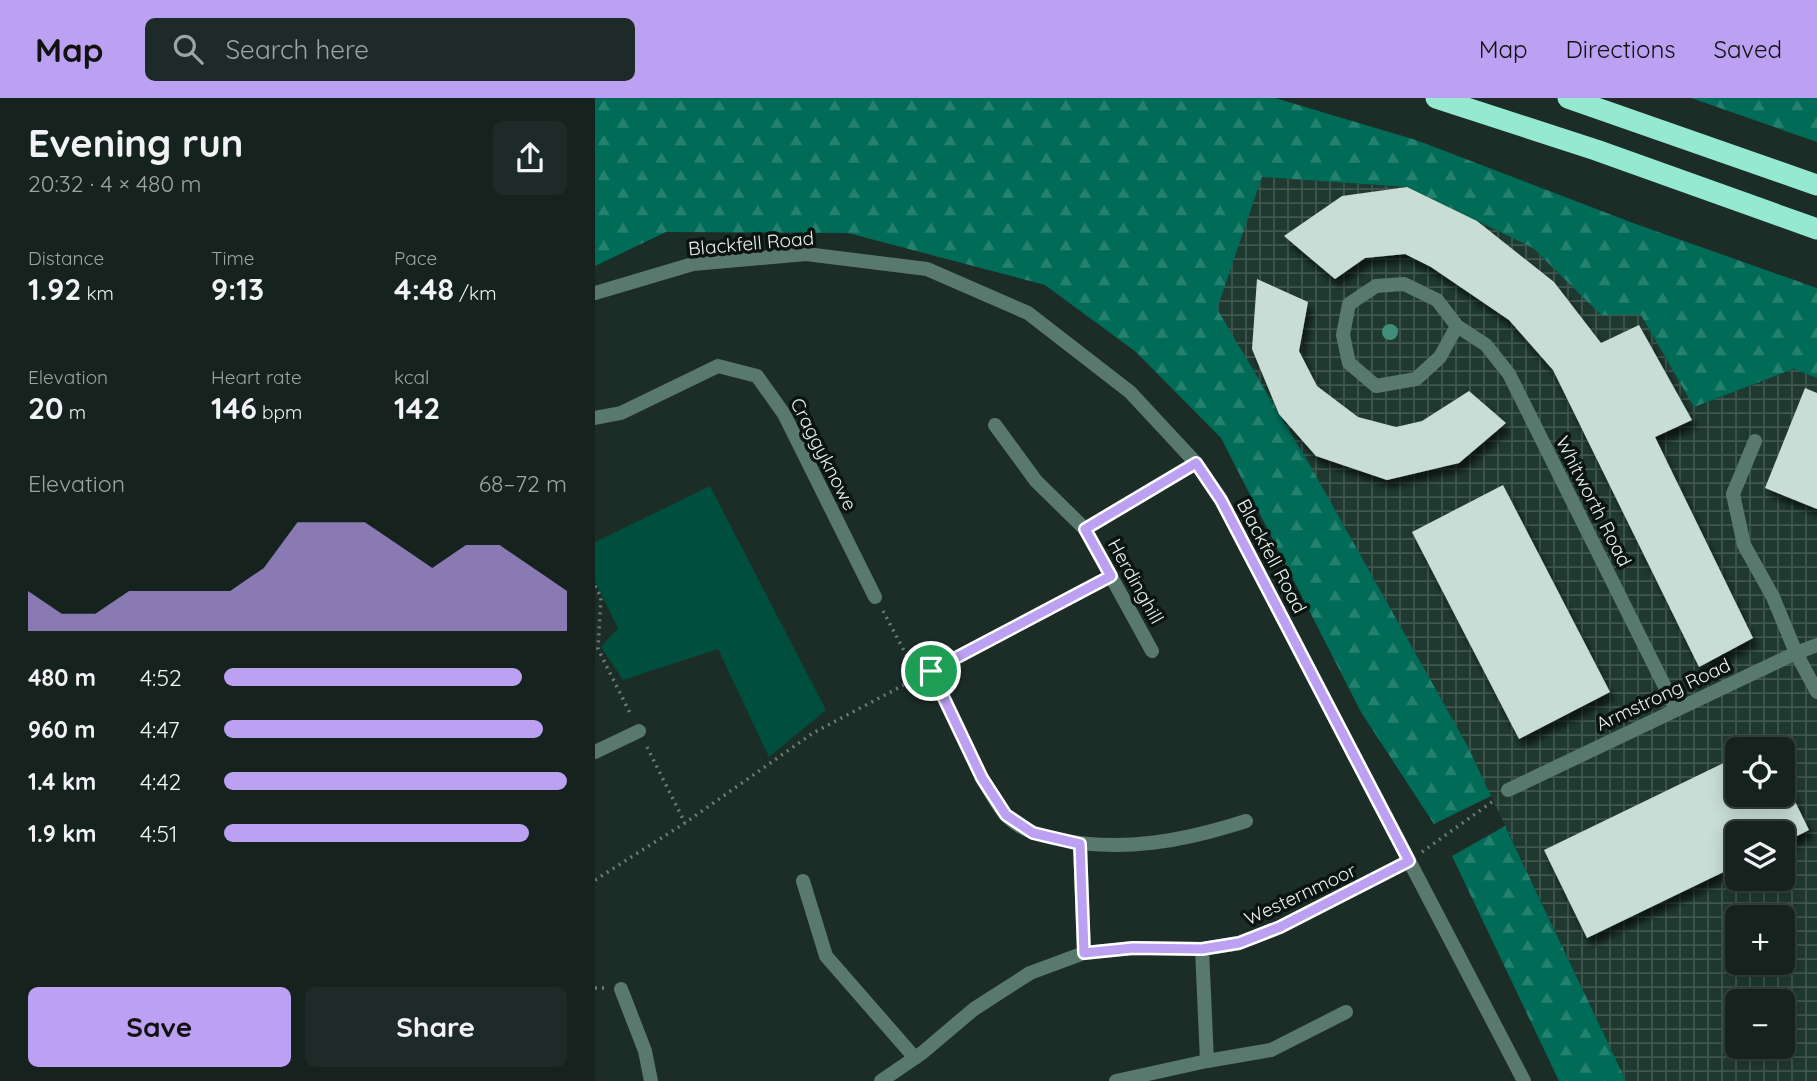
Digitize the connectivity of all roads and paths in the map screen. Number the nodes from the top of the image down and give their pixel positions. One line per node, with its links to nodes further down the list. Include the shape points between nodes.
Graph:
1 (1436, 98): 4 (highway)
2 (1568, 98): 3 (highway)
3 (1817, 185)
4 (1817, 230)
5 (595, 293): 10 (street, Blackfell Road, via 693,264 806,254 927,269 1028,313 1130,392)
6 (1457, 326): 6 (street, Whitworth Road, via 1440,357 1416,379 1375,386 1349,363 1343,335 1349,304 1376,286 1404,284 1437,300); 21 (street, Whitworth Road, via 1486,345 1509,374)
7 (595, 418): 14 (street, Craggyknowe, via 621,413 718,366 757,376 784,414)
8 (995, 425): 11 (street, Herdinghill, via 1036,481)
9 (1755, 441): 17 (street, via 1733,494 1744,545 1773,597)
10 (1196, 463): 11 (street, Herdinghill); 29 (street, Blackfell Road, via 1221,500)
11 (1085, 529): 12 (street, Herdinghill)
12 (1111, 576): 16 (street, Herdinghill); 18 (path)
13 (595, 586): 22 (path, via 601,597 598,649)
14 (875, 597): 19 (path)
15 (1817, 645): 17 (street, Armstrong Road)
16 (1152, 651)
17 (1796, 653): 20 (street); 21 (street, Armstrong Road)
18 (931, 671): 19 (path); 24 (path)
19 (918, 677): 27 (path, via 813,733)
20 (1817, 692)
21 (1676, 709): 25 (street, Armstrong Road)
22 (639, 731): 23 (street); 27 (path)
23 (595, 752)
24 (982, 778): 28 (street, via 1006,815 1033,833)
25 (1508, 790): 29 (path)
26 (1246, 821): 28 (street, via 1165,842)
27 (685, 823): 30 (path)
28 (1080, 844): 33 (street)
29 (1409, 861): 32 (street, Westernmoor, via 1280,927 1239,943); 41 (street, Blackfell Road)
30 (595, 880)
31 (803, 881): 36 (street, via 826,956)
32 (1202, 949): 33 (street, Westernmoor); 37 (street)
33 (1084, 953): 36 (street, Westernmoor, via 1030,973 974,1009)
34 (621, 989): 38 (street, via 645,1051)
35 (1346, 1012): 37 (street, via 1271,1050)
36 (915, 1058): 39 (street, Westernmoor)
37 (1207, 1061): 40 (street)
38 (651, 1081)
39 (881, 1081)
40 (1116, 1081)
41 (1524, 1081)

